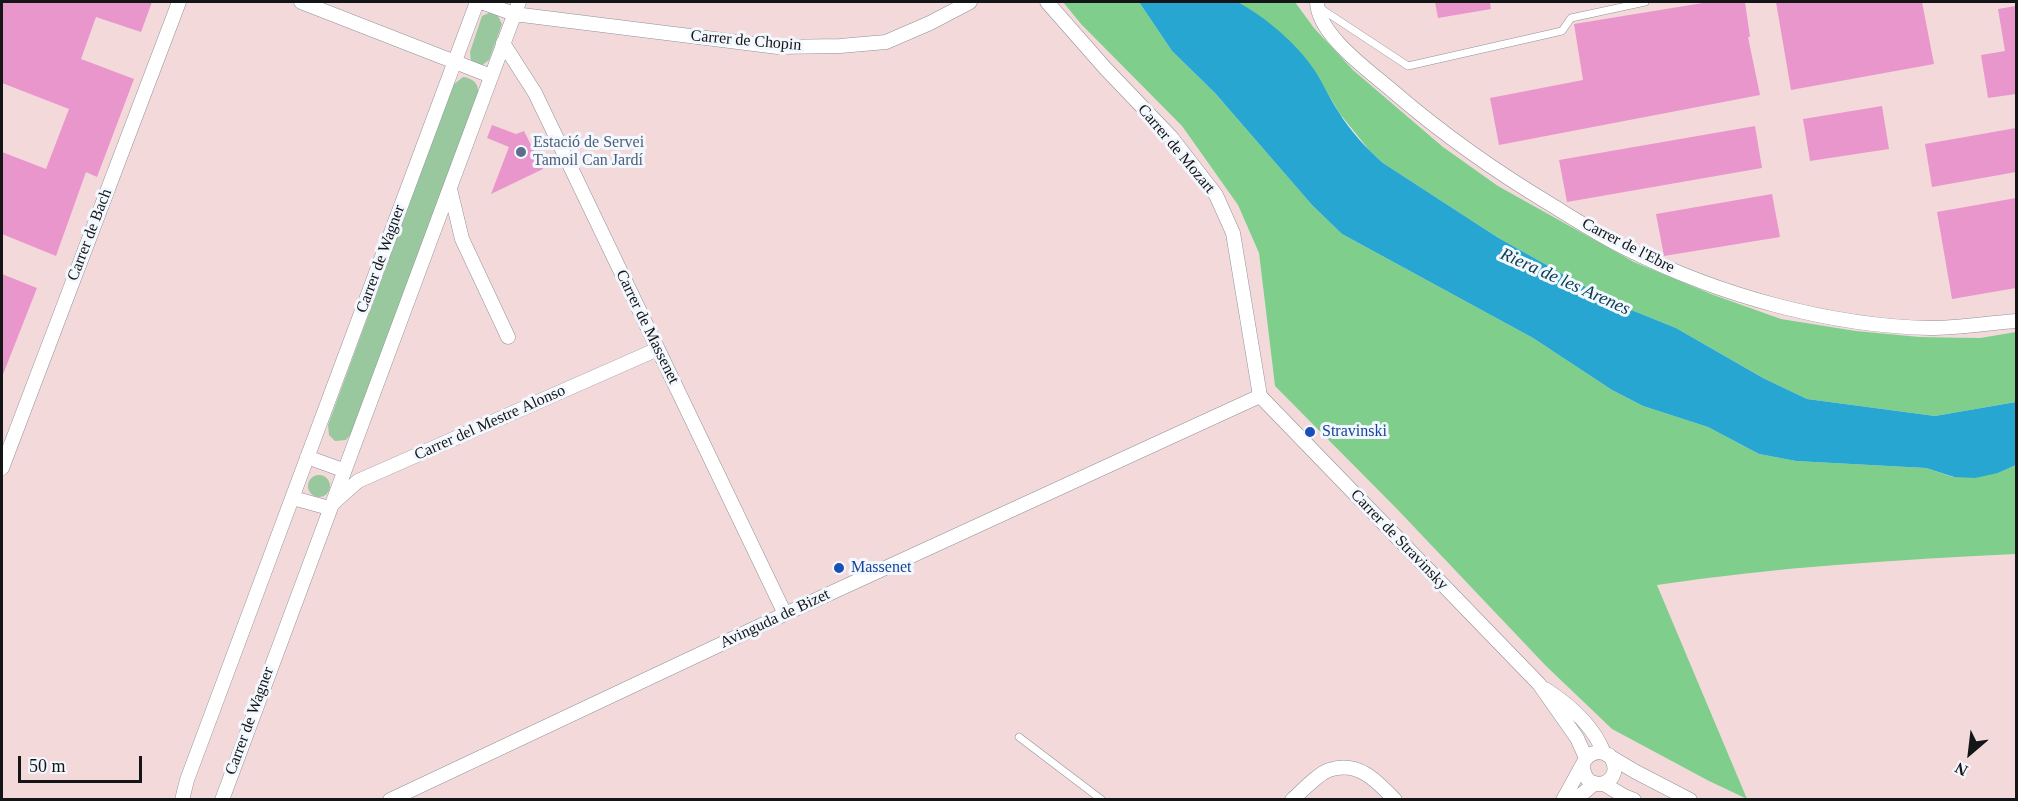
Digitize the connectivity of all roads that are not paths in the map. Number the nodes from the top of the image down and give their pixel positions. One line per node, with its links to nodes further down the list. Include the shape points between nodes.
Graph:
1 (179, 2): 18 (street, Carrer de Bach)
2 (301, 2): 10 (street)
3 (479, 2): 8 (street, Carrer de Wagner); 10 (street, Carrer de Wagner)
4 (970, 2): 8 (street, Carrer de Chopin, via 886,42 778,47)
5 (1047, 2): 16 (street, Carrer de Mozart, via 1171,137 1216,195 1233,232)
6 (1645, 2): 7 (lane, via 1571,18 1563,31 1408,66)
7 (1317, 4): 13 (street, Carrer de l'Ebre, via 1326,27 1341,46 1430,123 1496,171 1648,259 1746,297 1821,315 1931,328)
8 (516, 8): 9 (street, Carrer de Wagner)
9 (503, 43): 11 (street, Carrer de Wagner); 15 (street, Carrer de Massenet, via 535,93)
10 (455, 61): 11 (street); 17 (street, Carrer de Wagner)
11 (491, 76): 12 (street, Carrer de Wagner)
12 (450, 189): 14 (street, via 462,239); 19 (street, Carrer de Wagner)
13 (2016, 321)
14 (508, 337)
15 (658, 349): 21 (street, Carrer del Mestre Alonso, via 358,481); 22 (street, Carrer de Massenet)
16 (1260, 396): 22 (street, Avinguda de Bizet); 23 (street, Carrer de Stravinsky)
17 (307, 457): 19 (street); 20 (street, Carrer de Wagner)
18 (2, 468)
19 (343, 470): 21 (street, Carrer de Wagner)
20 (293, 498): 21 (street); 28 (street, Carrer de Wagner)
21 (329, 508): 29 (street, Carrer de Wagner)
22 (785, 614): 30 (street, Avinguda de Bizet)
23 (1539, 684): 25 (street, Carrer de Stravinsky, via 1562,699 1588,725); 26 (street, Carrer de Stravinsky, via 1577,738)
24 (1019, 737): 31 (lane)
25 (1607, 754): 26 (street, via 1594,753); 27 (street, via 1615,767 1614,775); 37 (street)
26 (1585, 762): 27 (street, via 1586,778); 34 (street)
27 (1599, 783): 35 (street); 36 (street)
28 (182, 800)
29 (222, 800)
30 (390, 800)
31 (1102, 800)
32 (1292, 800): 33 (street, via 1328,770 1348,767 1374,779)
33 (1395, 800)
34 (1563, 800)
35 (1575, 800)
36 (1634, 800)
37 (1690, 800)

